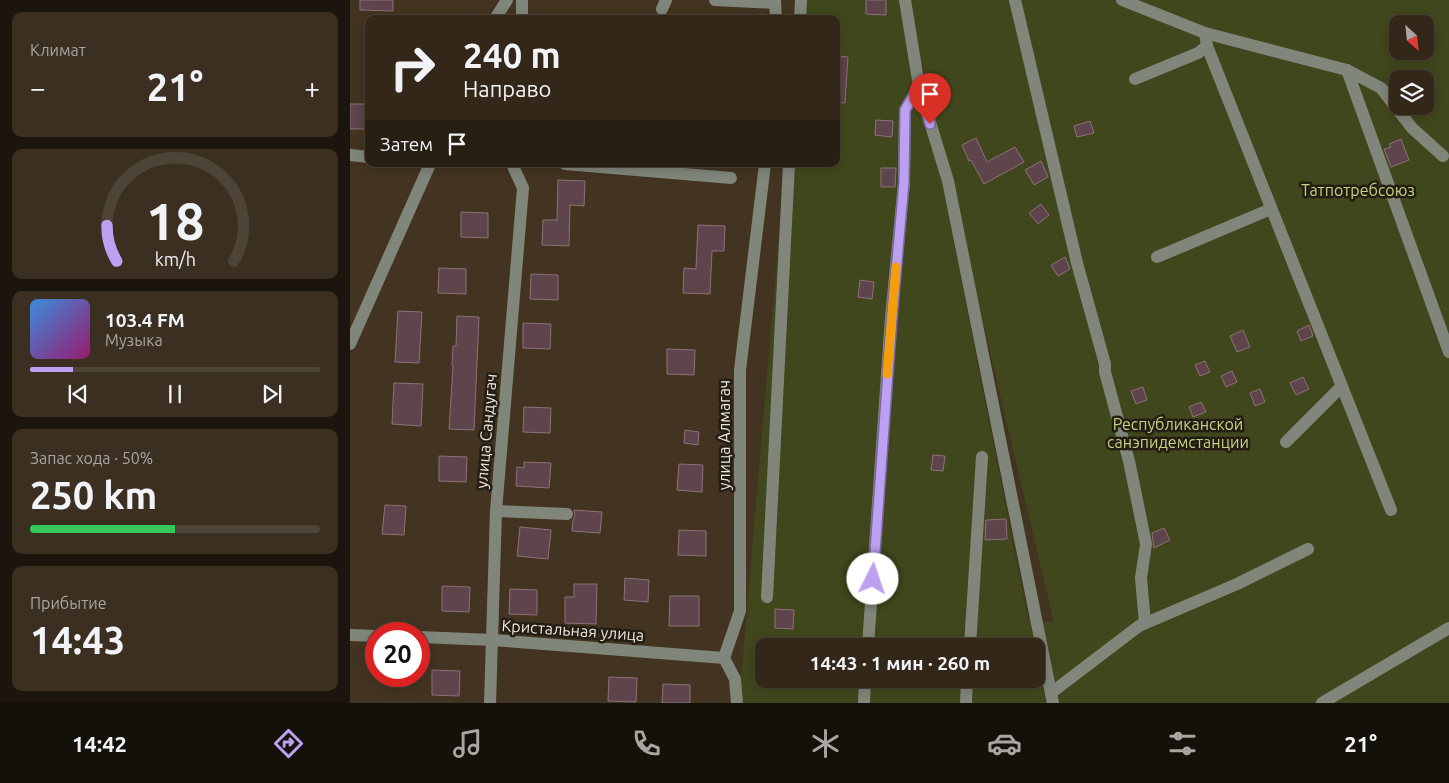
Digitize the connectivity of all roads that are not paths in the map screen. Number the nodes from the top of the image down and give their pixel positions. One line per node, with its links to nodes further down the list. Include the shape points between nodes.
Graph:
1 (507, 0): 9 (street)
2 (522, 0): 10 (street)
3 (715, 0): 8 (street)
4 (801, 0): 12 (street)
5 (905, 0): 17 (street)
6 (1015, 0): 39 (street, via 1142,523 1146,544 1141,578)
7 (1122, 0): 13 (street)
8 (775, 1): 11 (street)
9 (498, 15)
10 (522, 15)
11 (776, 15)
12 (800, 15)
13 (1205, 33): 14 (street); 15 (street)
14 (1207, 46): 16 (street, via 1198,54); 27 (street)
15 (1347, 70): 19 (street, via 1381,88 1412,128); 30 (street)
16 (1135, 79)
17 (919, 86): 44 (street, via 905,110 904,182); 50 (street, via 948,181)
18 (350, 155): 20 (street)
19 (1443, 156)
20 (365, 157)
21 (429, 167): 29 (street)
22 (513, 167): 34 (street, улица Сандугач, via 523,188)
23 (601, 167): 26 (street)
24 (765, 167): 47 (street, улица Алмагач, via 740,370 740,611)
25 (790, 167): 38 (street)
26 (731, 178)
27 (1271, 209): 28 (street); 31 (street)
28 (1157, 257)
29 (350, 344)
30 (1449, 352)
31 (1341, 387): 32 (street); 35 (street)
32 (1286, 442)
33 (982, 457): 45 (street)
34 (496, 510): 36 (street); 46 (street, улица Сандугач)
35 (1391, 510)
36 (567, 514)
37 (1308, 549): 39 (street, via 1237,584)
38 (767, 597)
39 (1145, 623): 50 (street)
40 (1449, 628): 55 (street)
41 (350, 634): 42 (street)
42 (365, 635)
43 (430, 637): 46 (street, Кристальная улица)
44 (869, 638)
45 (971, 638)
46 (493, 640): 47 (street, Кристальная улица); 51 (street, улица Сандугач)
47 (724, 658): 52 (street, via 735,678)
48 (865, 688): 53 (street)
49 (967, 688): 54 (street)
50 (1052, 698)
51 (490, 703)
52 (737, 703)
53 (864, 703)
54 (966, 703)
55 (1322, 703)

